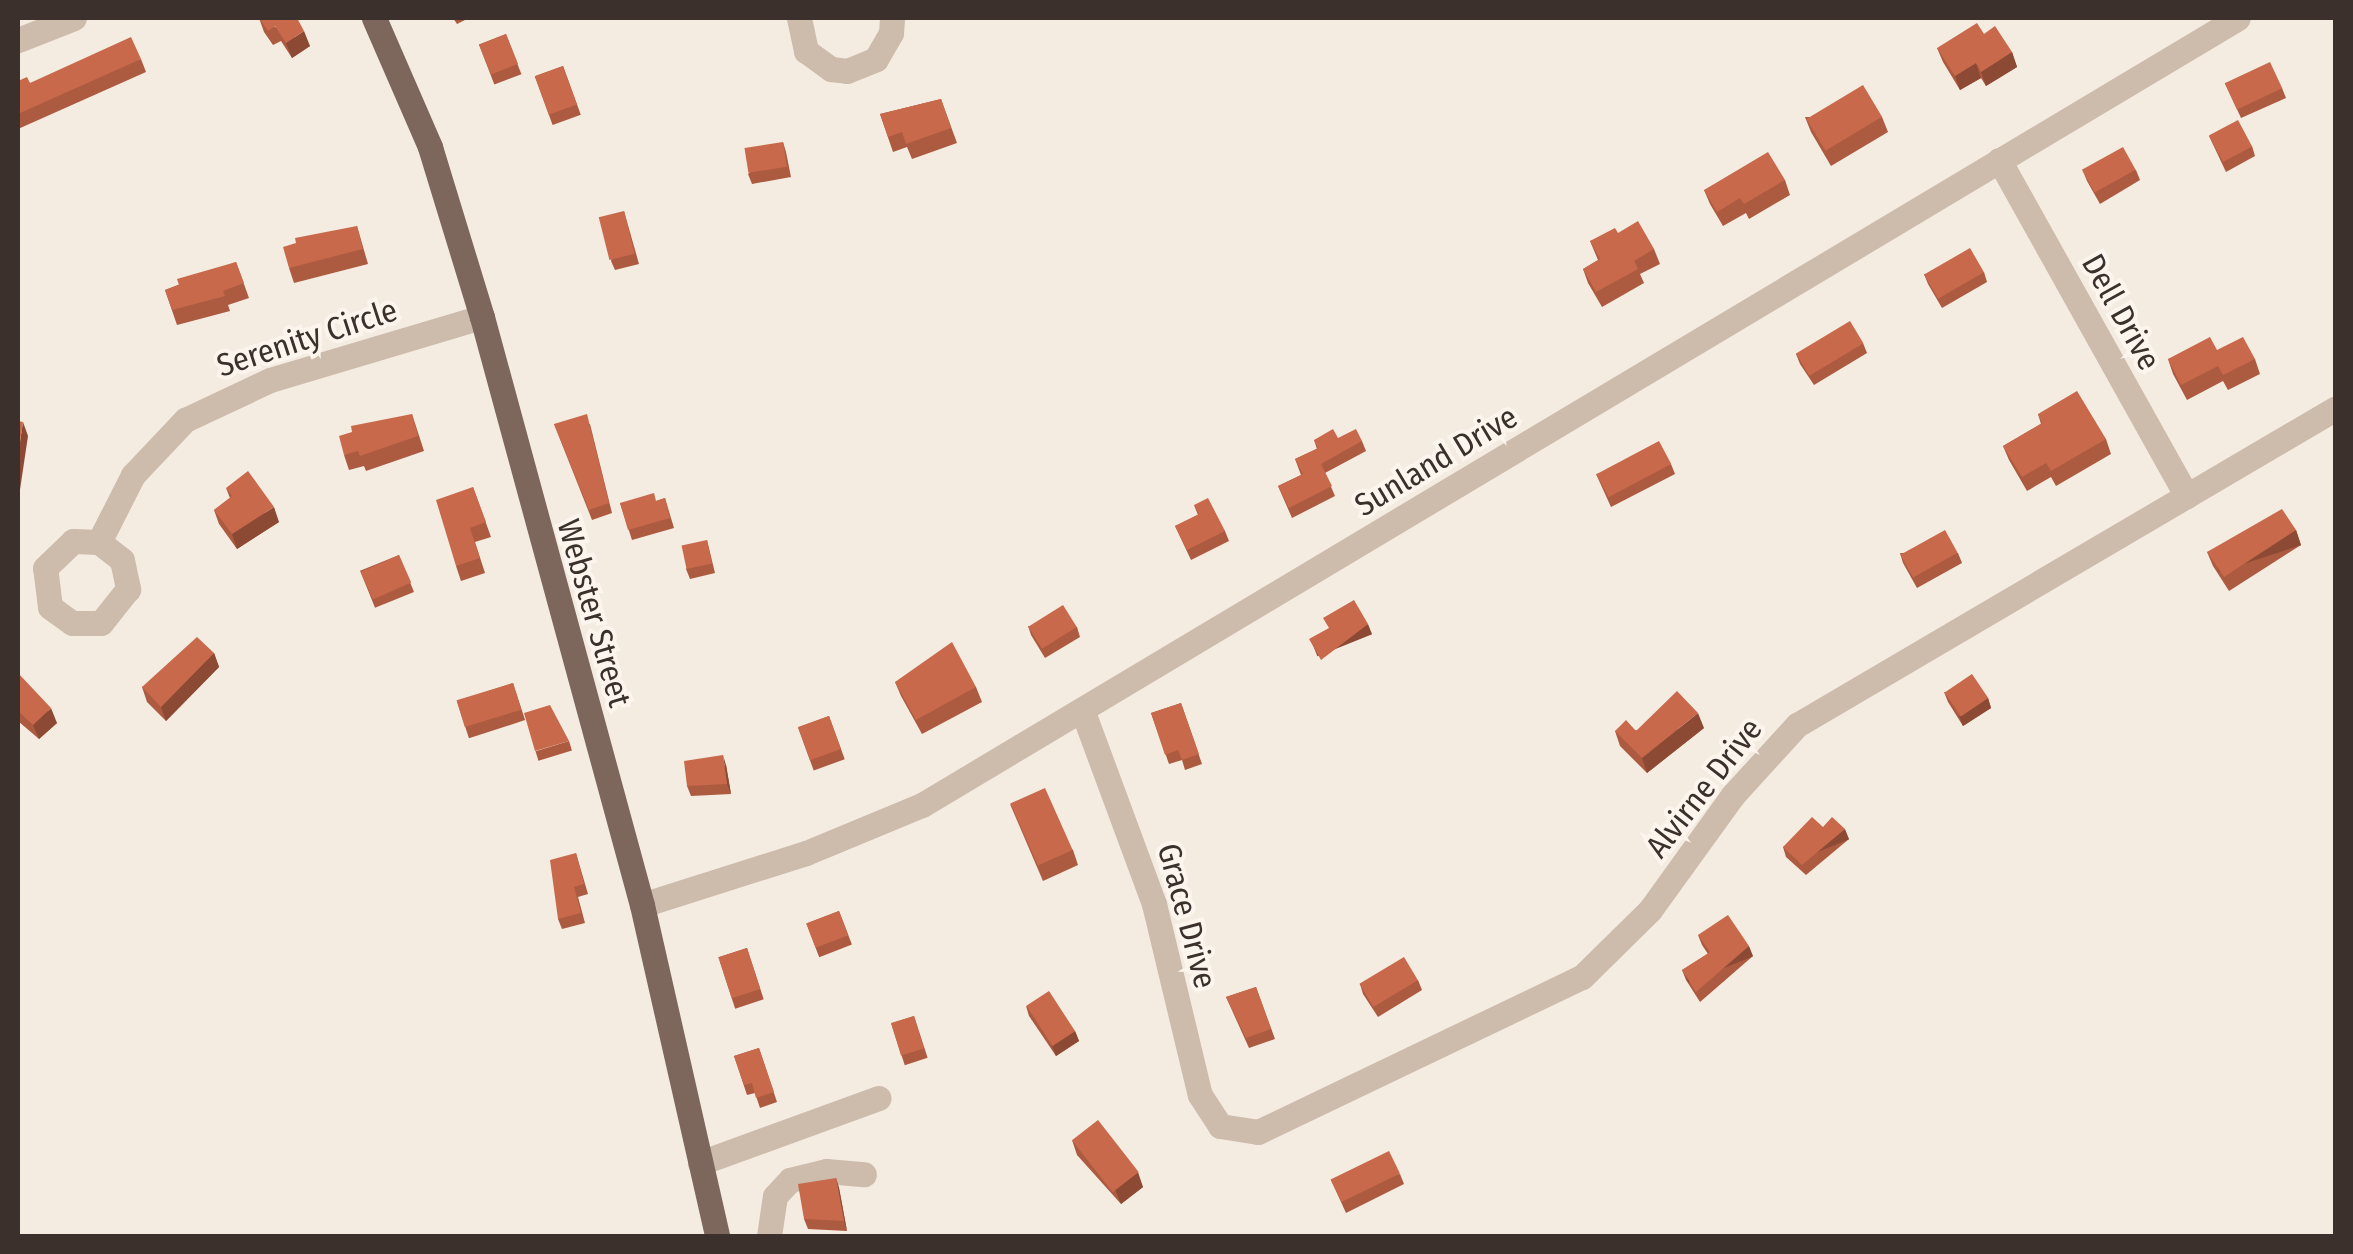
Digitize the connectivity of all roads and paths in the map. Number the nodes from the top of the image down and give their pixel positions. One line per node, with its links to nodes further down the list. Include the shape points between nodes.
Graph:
1 (74, 18): 6 (street)
2 (374, 18): 8 (main road, Webster Street, via 430,147)
3 (799, 18): 4 (street, via 806,51 831,69 847,71 876,59)
4 (892, 18)
5 (2238, 18): 7 (street, Sunland Drive)
6 (18, 40)
7 (1999, 160): 10 (street, Dell Drive); 12 (street, Sunland Drive)
8 (482, 318): 11 (street, Serenity Circle, via 270,380 204,408 151,451); 13 (main road, Webster Street)
9 (2336, 408): 10 (street, Alvirne Drive)
10 (2187, 496): 15 (street, Alvirne Drive, via 1796,724 1743,782 1650,910 1582,977 1275,1126)
11 (99, 542)
12 (1084, 712): 13 (street, Sunland Drive, via 871,830); 15 (street, Grace Drive, via 1150,891 1200,1095)
13 (642, 905): 16 (main road, Webster Street)
14 (879, 1098): 16 (street)
15 (1230, 1131)
16 (700, 1163): 18 (main road, Webster Street)
17 (864, 1174): 19 (street, via 826,1170 790,1180 775,1196)
18 (717, 1236)
19 (769, 1236)

